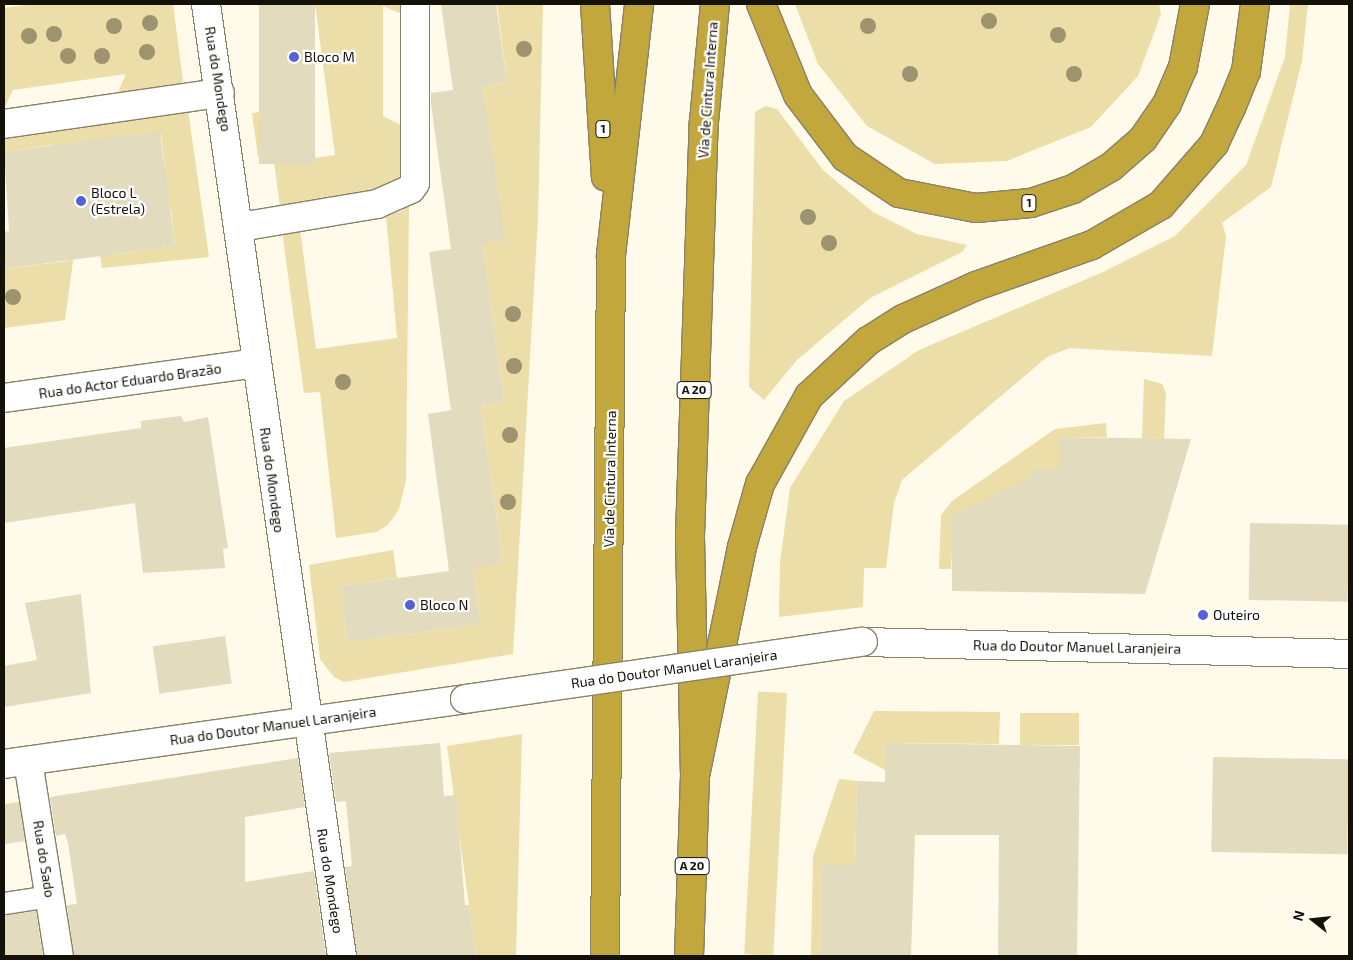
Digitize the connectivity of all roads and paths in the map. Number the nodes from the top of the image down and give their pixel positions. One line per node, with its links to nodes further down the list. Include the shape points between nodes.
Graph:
1 (206, 4): 9 (street, Rua do Mondego)
2 (415, 4): 11 (street, via 415,183 411,189 377,204)
3 (596, 4): 12 (highway, 1)
4 (639, 4): 12 (highway, Via de Cintura Interna)
5 (715, 4): 18 (highway, Via de Cintura Interna / A 20, via 704,122 690,526)
6 (761, 4): 7 (highway, 1, via 798,95 844,157 899,193 976,208 1031,203 1073,189 1111,167 1143,139 1167,104 1183,67)
7 (1194, 4)
8 (1255, 4): 18 (highway, via 1246,71 1231,108 1214,144 1161,205 1092,245 967,290 903,319 868,341 809,396 786,432 758,493 742,547)
9 (220, 93): 10 (street); 11 (street, Rua do Mondego)
10 (4, 124)
11 (240, 227): 13 (street, Rua do Mondego)
12 (611, 254): 23 (highway, Via de Cintura Interna)
13 (257, 363): 14 (street, Rua do Actor Eduardo Brazão); 16 (street, Rua do Mondego)
14 (4, 398)
15 (1349, 654): 16 (street, Rua do Doutor Manuel Laranjeira, bridge, via 863,642)
16 (306, 722): 17 (street, Rua do Doutor Manuel Laranjeira); 22 (street, Rua do Mondego)
17 (16, 762): 19 (street, Rua do Sado)
18 (695, 776): 24 (highway, Via de Cintura Interna / A 20)
19 (50, 896): 20 (lane); 21 (street, Rua do Sado)
20 (4, 903)
21 (59, 956)
22 (342, 956)
23 (605, 956)
24 (689, 956)

